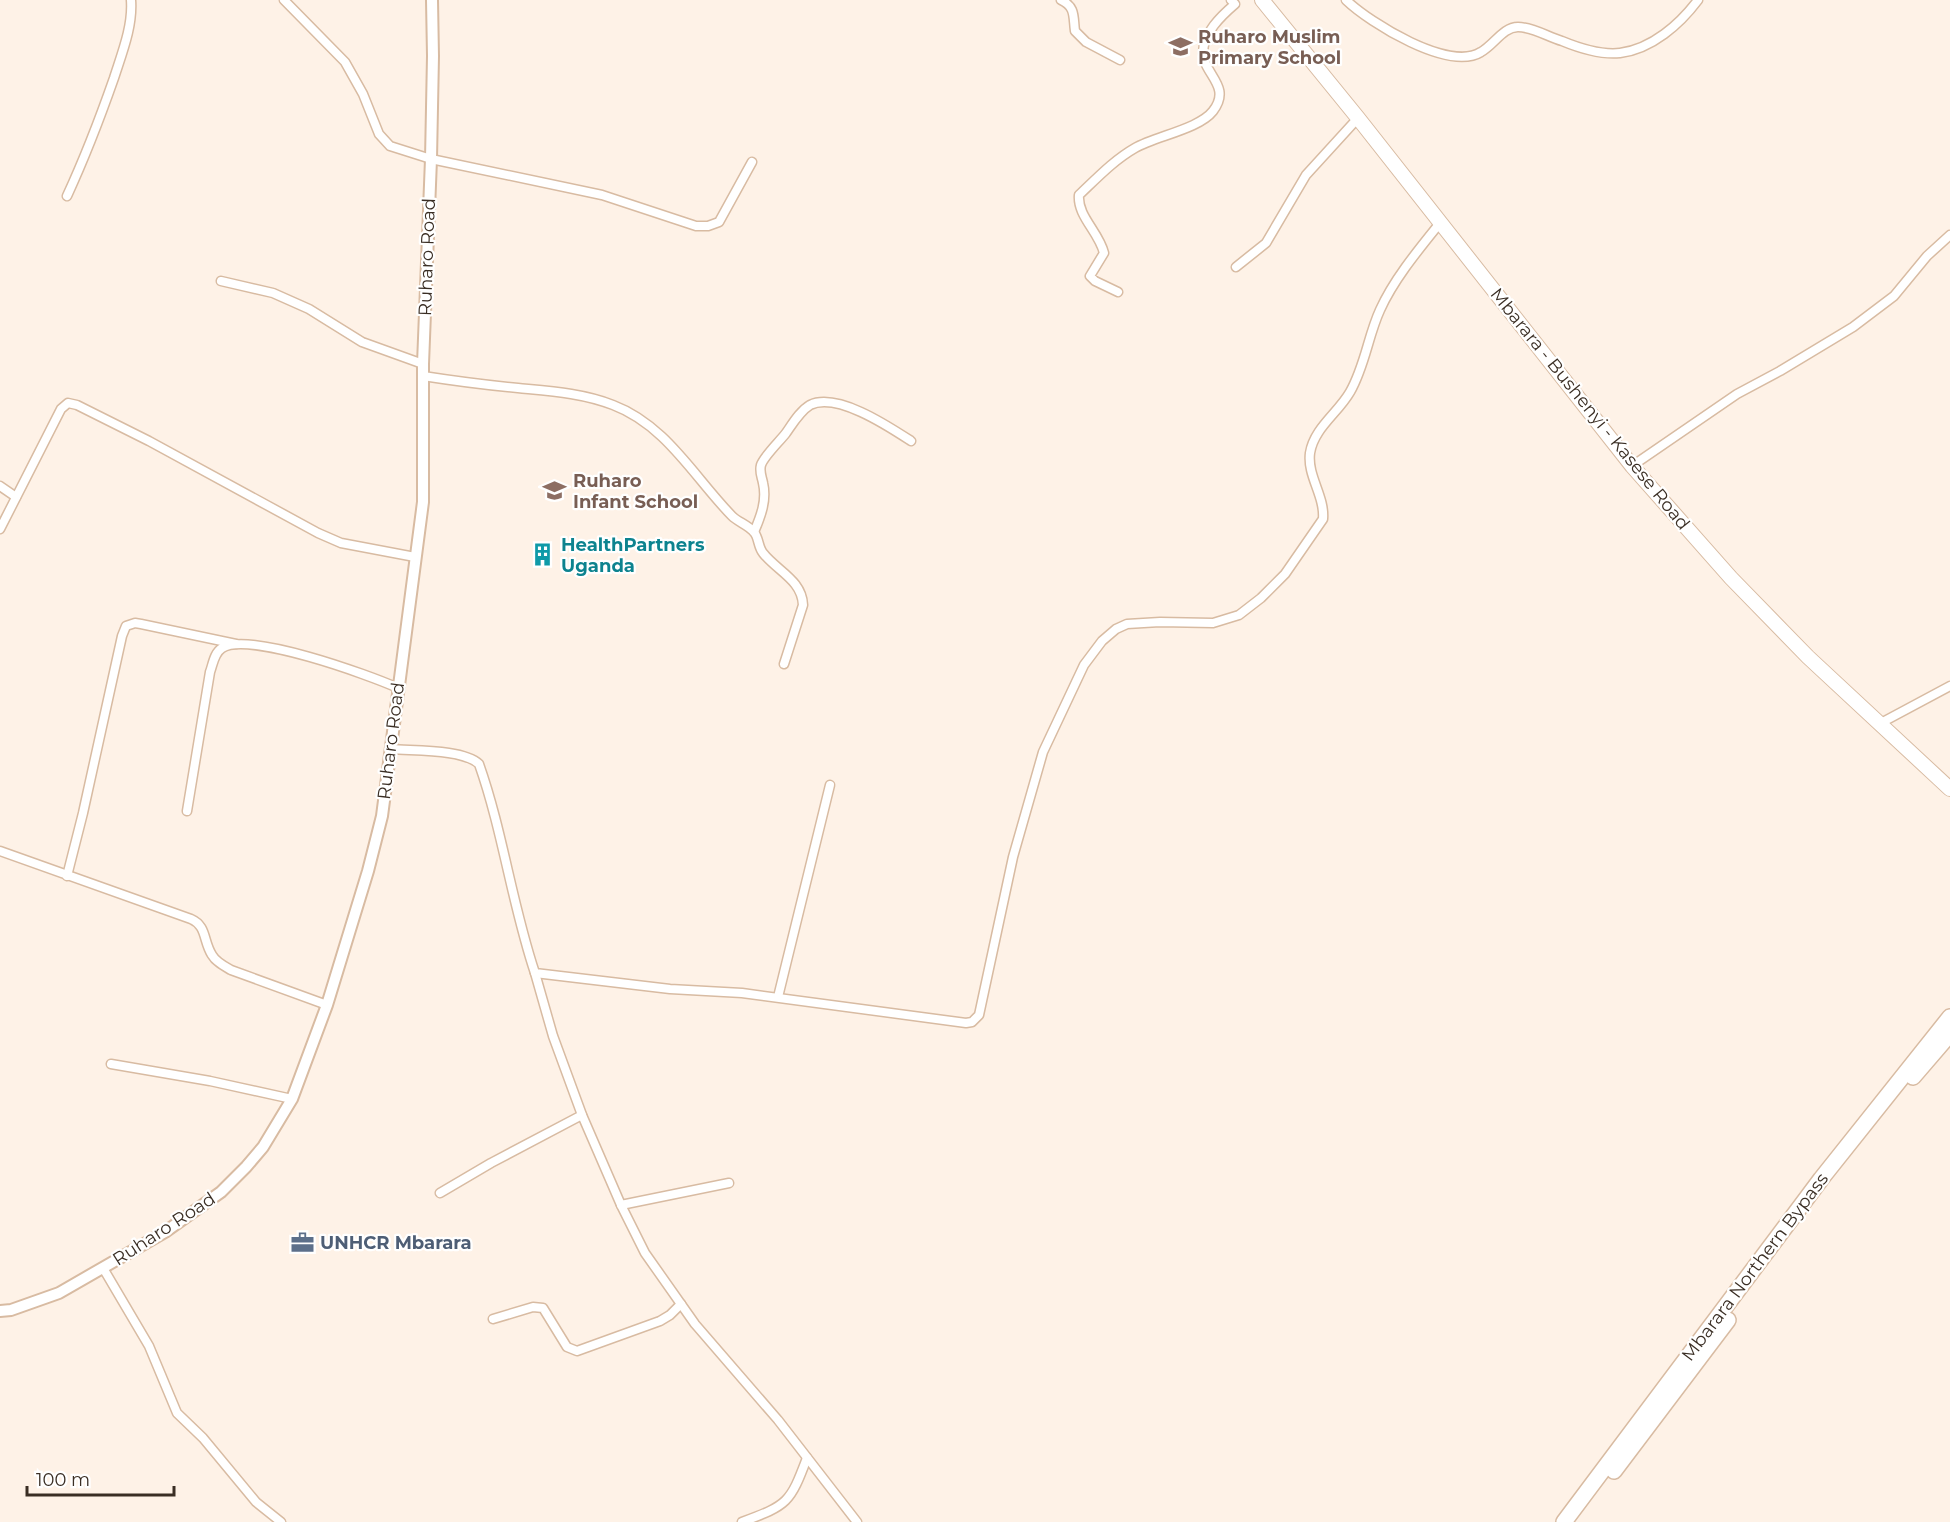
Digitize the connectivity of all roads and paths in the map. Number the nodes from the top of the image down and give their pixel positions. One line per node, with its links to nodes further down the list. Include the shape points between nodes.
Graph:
1 (131, 0): 13 (street, via 124,46)
2 (284, 0): 11 (street, via 345,62 383,140 400,150)
3 (432, 0): 11 (street, Ruharo Road)
4 (1061, 0): 9 (street, via 1074,10 1075,32)
5 (1231, 0): 18 (street, via 1235,4 1204,42 1203,54 1220,94 1212,113 1200,122 1136,147 1079,195 1080,208 1104,253 1090,276)
6 (1262, 0): 10 (main road, Mbarara - Bushenyi - Kasese Road)
7 (1346, 0): 8 (street, via 1395,34 1444,56 1462,58 1480,53 1508,29 1516,27 1604,53 1633,50 1686,17)
8 (1698, 0)
9 (1120, 60)
10 (1358, 118): 14 (main road, Mbarara - Bushenyi - Kasese Road); 16 (street, via 1306,175 1266,243)
11 (431, 159): 12 (street, via 602,195 681,222 708,226 719,222); 19 (street, Ruharo Road)
12 (752, 162)
13 (67, 196)
14 (1440, 223): 22 (main road, Mbarara - Bushenyi - Kasese Road); 40 (street, via 1380,310 1350,392 1314,439 1309,465 1320,495 1323,519 1285,574 1239,615 1213,623 1127,624 1102,641 1084,665 1043,752 1013,857 977,1018 966,1023)
15 (1950, 235): 22 (street, via 1894,296 1853,327 1737,394)
16 (1236, 267)
17 (220, 281): 19 (street, via 273,293 309,309 362,342)
18 (1118, 292)
19 (423, 364): 20 (street, Ruharo Road)
20 (423, 376): 26 (street, via 557,392 612,404 654,429 732,516); 27 (street, Ruharo Road, via 423,501)
21 (911, 441): 26 (street, via 850,408 822,401 808,406 762,462 764,505)
22 (1632, 466): 32 (main road, Mbarara - Bushenyi - Kasese Road, via 1731,578)
23 (0, 486): 24 (street)
24 (16, 497): 25 (street); 27 (street, via 61,409 73,404 333,539)
25 (0, 529)
26 (754, 532): 29 (street, via 763,553 803,595)
27 (415, 557): 31 (street, Ruharo Road)
28 (236, 644): 31 (street, via 288,652 361,672); 36 (street, via 216,653 210,672); 38 (street, via 135,623 126,626)
29 (784, 663)
30 (1950, 686): 32 (street)
31 (398, 688): 33 (street, Ruharo Road)
32 (1879, 724): 35 (main road, Mbarara - Bushenyi - Kasese Road)
33 (392, 748): 39 (street, via 470,758 479,764); 41 (street, Ruharo Road, via 382,816)
34 (830, 785): 40 (street)
35 (1950, 789)
36 (187, 811)
37 (0, 852): 38 (street)
38 (67, 876): 41 (street, via 198,922 212,955 221,964)
39 (535, 973): 40 (street); 46 (street)
40 (777, 997)
41 (327, 1005): 45 (street, Ruharo Road)
42 (1950, 1017): 58 (highway, Mbarara Northern Bypass, via 1876,1107)
43 (1950, 1034): 59 (highway, via 1824,1190)
44 (111, 1064): 45 (street)
45 (292, 1100): 50 (street, Ruharo Road, via 263,1147 221,1192)
46 (582, 1115): 48 (street); 49 (street)
47 (729, 1183): 49 (street)
48 (440, 1193)
49 (621, 1205): 51 (street, via 645,1253)
50 (103, 1268): 52 (street, Ruharo Road, via 36,1302); 55 (street, via 149,1346 177,1413 256,1502)
51 (681, 1304): 53 (street, via 660,1321 577,1351 567,1347 543,1308 533,1307); 54 (street)
52 (0, 1311)
53 (493, 1319)
54 (807, 1458): 56 (street, via 788,1499); 57 (street)
55 (281, 1522)
56 (742, 1522)
57 (857, 1522)
58 (1564, 1522)
59 (1574, 1522)

